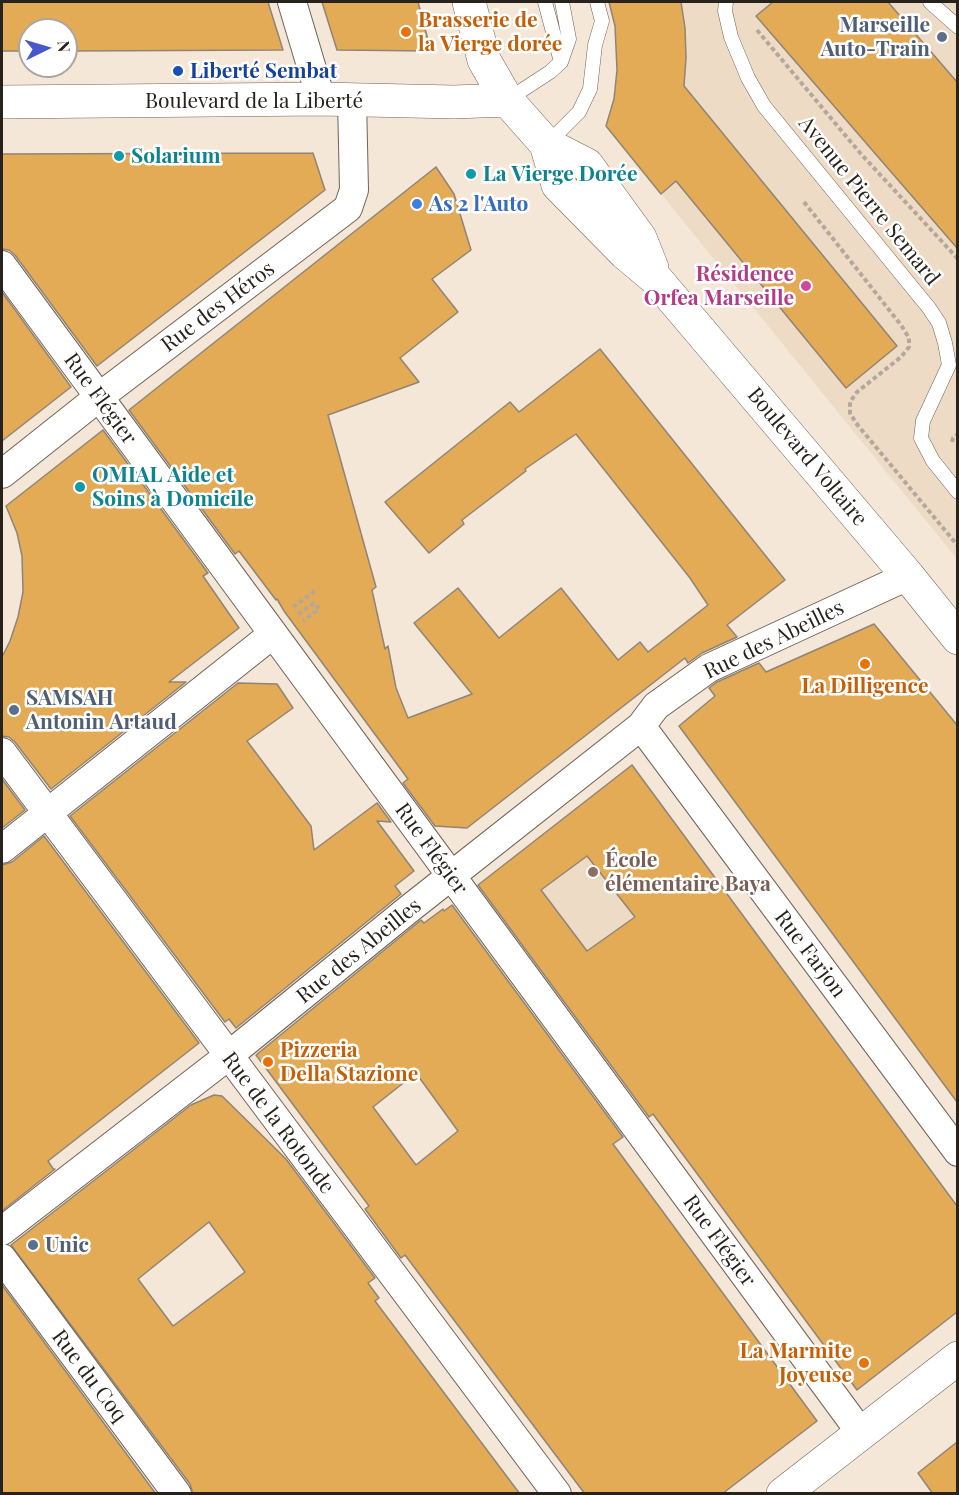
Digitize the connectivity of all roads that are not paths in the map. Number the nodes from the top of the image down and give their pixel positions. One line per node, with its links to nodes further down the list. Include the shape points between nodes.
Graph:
1 (292, 2): 10 (street, Rue des Héros)
2 (470, 2): 11 (main road, Boulevard Voltaire, via 484,60)
3 (545, 2): 9 (lane)
4 (562, 2): 9 (lane, via 569,39)
5 (597, 2): 13 (lane, via 602,21 590,89 579,112)
6 (726, 2): 15 (lane, Avenue Pierre Semard, via 731,38 764,106 929,308 939,323)
7 (930, 2): 8 (lane)
8 (957, 27)
9 (561, 62): 11 (lane)
10 (337, 99): 11 (main road, Boulevard de la Liberté); 12 (main road, Boulevard de la Liberté); 16 (street, Rue des Héros, via 354,189 348,208)
11 (507, 100): 13 (main road, Boulevard Voltaire)
12 (2, 102)
13 (546, 144): 19 (main road, Boulevard Voltaire, via 587,165 640,238 656,279)
14 (2, 265): 16 (street, Rue Flégier)
15 (953, 367): 18 (lane, Avenue Pierre Semard, via 923,421 921,438)
16 (99, 397): 17 (street, Rue des Héros); 20 (street, Rue Flégier)
17 (2, 474)
18 (957, 492)
19 (908, 576): 21 (main road, Boulevard Voltaire); 22 (street, Rue des Abeilles, via 709,668 656,706)
20 (287, 623): 24 (street); 26 (street, Rue Flégier)
21 (957, 638)
22 (641, 726): 26 (street, Rue des Abeilles); 28 (street, Rue Farjon)
23 (2, 752): 24 (street, Rue de la Rotonde)
24 (48, 813): 25 (street); 27 (street, Rue de la Rotonde)
25 (2, 849)
26 (452, 876): 27 (street, Rue des Abeilles); 32 (street, Rue Flégier)
27 (228, 1056): 29 (street, Rue des Abeilles); 34 (street, Rue de la Rotonde)
28 (957, 1152)
29 (2, 1231)
30 (2, 1258): 33 (street, Rue du Coq)
31 (957, 1358): 32 (main road)
32 (861, 1433): 35 (main road)
33 (177, 1494)
34 (557, 1494)
35 (783, 1494)

